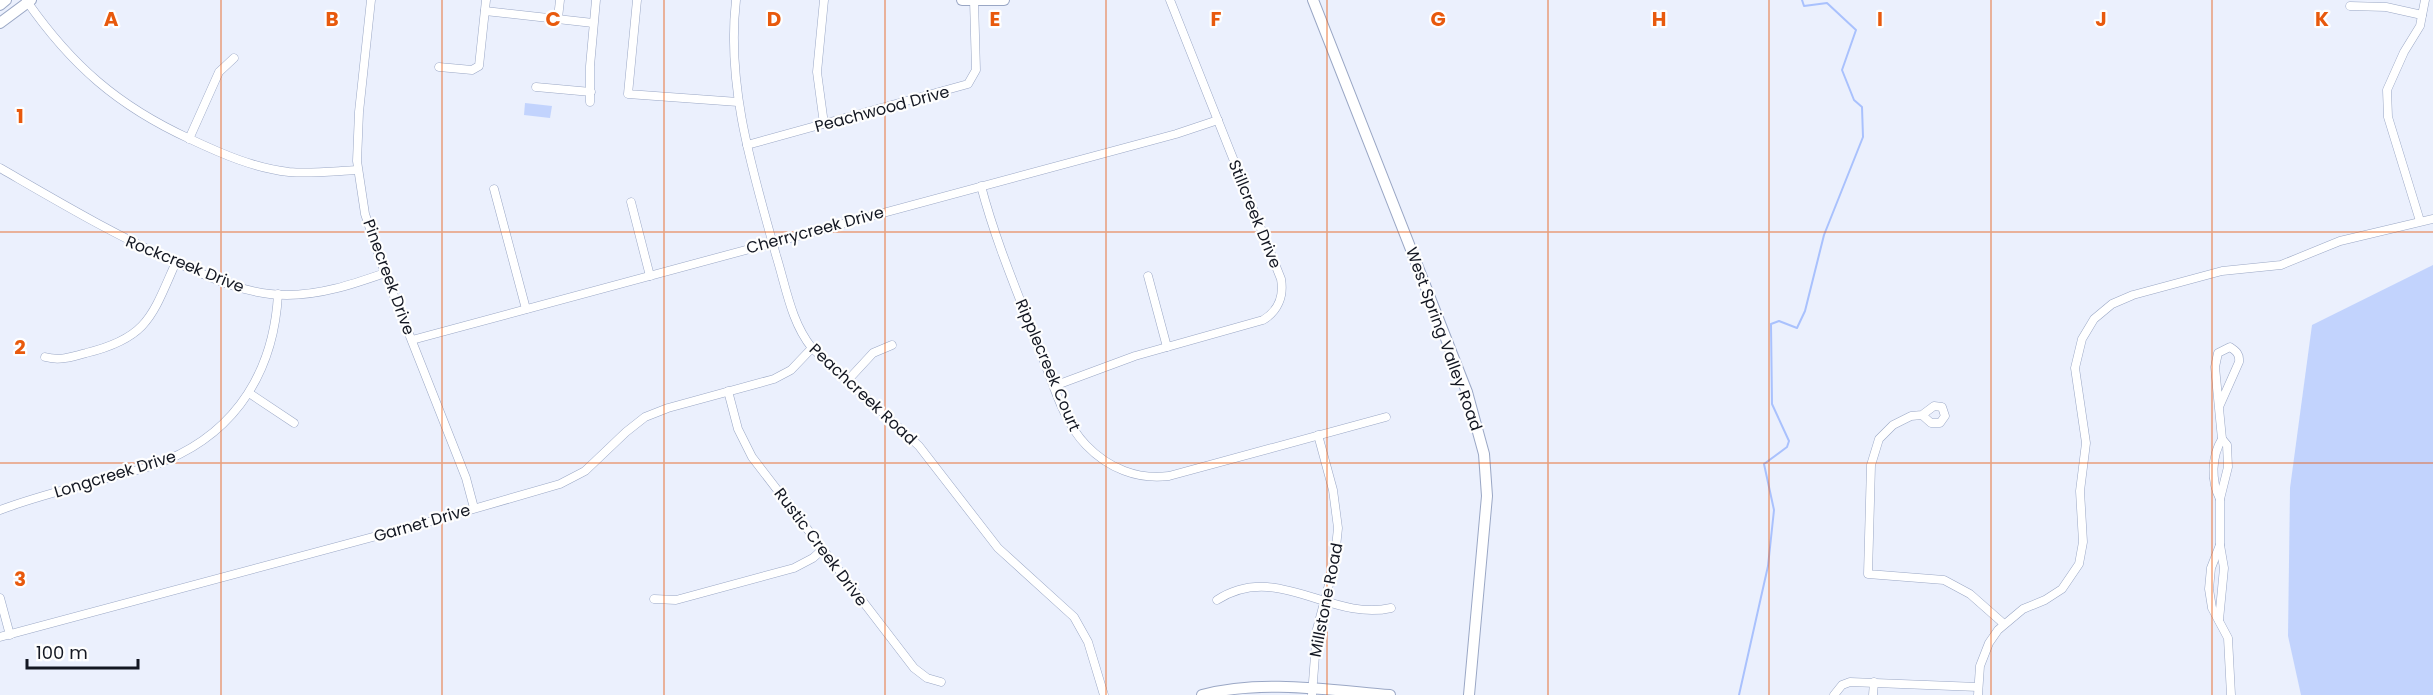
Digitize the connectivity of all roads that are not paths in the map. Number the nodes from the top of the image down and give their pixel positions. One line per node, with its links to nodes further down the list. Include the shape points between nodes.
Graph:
1 (6, 0): 16 (street)
2 (371, 0): 34 (street, Pinecreek Drive, via 358,121)
3 (486, 0): 18 (street)
4 (560, 0): 20 (street)
5 (596, 0): 22 (street)
6 (637, 0): 28 (street, via 628,94)
7 (736, 0): 28 (street, Peachcreek Road, via 733,30)
8 (824, 0): 30 (street, via 817,72)
9 (962, 0): 10 (street)
10 (974, 0): 11 (street); 30 (street, Peachwood Drive, via 976,70 968,84)
11 (1004, 0)
12 (1170, 0): 29 (street, Stillcreek Drive)
13 (1313, 0): 83 (street, West Spring Valley Road, via 1480,434 1486,474 1486,520)
14 (2425, 0): 19 (street)
15 (28, 1): 21 (street); 31 (street, via 87,74 126,105)
16 (0, 5)
17 (2350, 6): 19 (street, via 2386,7)
18 (485, 11): 20 (street); 24 (street, via 479,66 472,70)
19 (2422, 15): 39 (street, via 2387,90 2388,117)
20 (558, 18): 22 (street)
21 (0, 23)
22 (594, 23): 26 (street)
23 (234, 58): 31 (street, via 219,72)
24 (439, 67)
25 (536, 87): 26 (street)
26 (591, 92): 27 (street)
27 (590, 102)
28 (738, 102): 32 (street, Peachcreek Road)
29 (1218, 120): 35 (street, Cherrycreek Drive); 49 (street, Stillcreek Drive, via 1281,279 1280,300 1273,313 1263,320)
30 (824, 124): 32 (street, Peachwood Drive)
31 (189, 139): 34 (street, via 269,169 305,173)
32 (747, 145): 40 (street, Peachcreek Road)
33 (0, 168): 41 (street, Rockcreek Drive, via 122,238)
34 (357, 170): 42 (street, Pinecreek Drive)
35 (981, 186): 40 (street, Cherrycreek Drive); 53 (street, Ripplecreek Court, via 996,238)
36 (494, 189): 46 (street)
37 (631, 202): 43 (street)
38 (2433, 219): 39 (street)
39 (2420, 221): 73 (street, via 2340,241 2281,265 2222,271 2133,295 2106,308 2087,329 2076,358 2086,443 2080,491 2083,542 2079,564 2062,589 2023,609)
40 (772, 242): 43 (street, Cherrycreek Drive); 50 (street, Peachcreek Road, via 795,320)
41 (176, 262): 45 (street, Rockcreek Drive, via 240,288); 51 (street, via 154,311 134,334 114,346 58,359)
42 (385, 273): 45 (street, Rockcreek Drive, via 323,292); 47 (street, Pinecreek Drive)
43 (650, 276): 46 (street, Cherrycreek Drive)
44 (1148, 276): 49 (street)
45 (278, 294): 55 (street, Longcreek Drive, via 270,348)
46 (526, 309): 47 (street, Cherrycreek Drive)
47 (412, 340): 63 (street, Pinecreek Drive)
48 (892, 345): 52 (street, via 873,353)
49 (1167, 347): 53 (street, Stillcreek Drive, via 1123,359)
50 (812, 348): 52 (street, Peachcreek Road); 54 (street, Garnet Drive, via 782,375)
51 (45, 357)
52 (848, 380): 80 (street, Peachcreek Road, via 919,446 1005,555 1074,617 1088,642)
53 (1054, 386): 60 (street, Ripplecreek Court, via 1067,418 1087,446 1109,464 1133,475 1168,476)
54 (728, 391): 63 (street, Garnet Drive, via 645,417 585,471 567,481); 66 (street, Rustic Creek Drive, via 748,451)
55 (249, 393): 59 (street); 64 (street, Longcreek Drive, via 218,428 180,454)
56 (2219, 407): 56 (street, via 2240,357 2230,347 2215,359); 61 (street)
57 (1922, 415): 73 (street, via 1893,424 1879,439 1871,465 1868,574 1944,579 1970,594)
58 (1386, 417): 60 (street, Ripplecreek Court)
59 (294, 423)
60 (1318, 435): 70 (street, Millstone Road, via 1333,490 1338,528 1335,566)
61 (2222, 439): 62 (street, via 2214,461 2215,489); 62 (street, via 2227,445 2228,467)
62 (2220, 499): 65 (street)
63 (474, 508): 74 (street, Garnet Drive)
64 (0, 510)
65 (2220, 545): 72 (street, via 2224,568); 72 (street, via 2211,568 2209,589)
66 (823, 549): 68 (street, via 794,568 676,600); 76 (street, Rustic Creek Drive, via 914,668)
67 (0, 598): 74 (street)
68 (654, 599)
69 (1217, 600): 70 (street, via 1234,591 1259,586)
70 (1326, 600): 71 (street, via 1366,610); 79 (street, Millstone Road, via 1315,647)
71 (1391, 608)
72 (2219, 620): 86 (street, via 2230,650)
73 (2004, 624): 78 (street, via 1984,654)
74 (10, 634): 75 (street, Garnet Drive)
75 (0, 637)
76 (941, 682)
77 (1874, 682): 78 (street); 84 (street, via 1846,683); 85 (street)
78 (1978, 691)
79 (1312, 692): 81 (street, via 1245,687); 82 (street)
80 (1104, 695)
81 (1202, 695)
82 (1390, 695)
83 (1469, 695)
84 (1834, 695)
85 (1873, 695)
86 (2231, 695)

